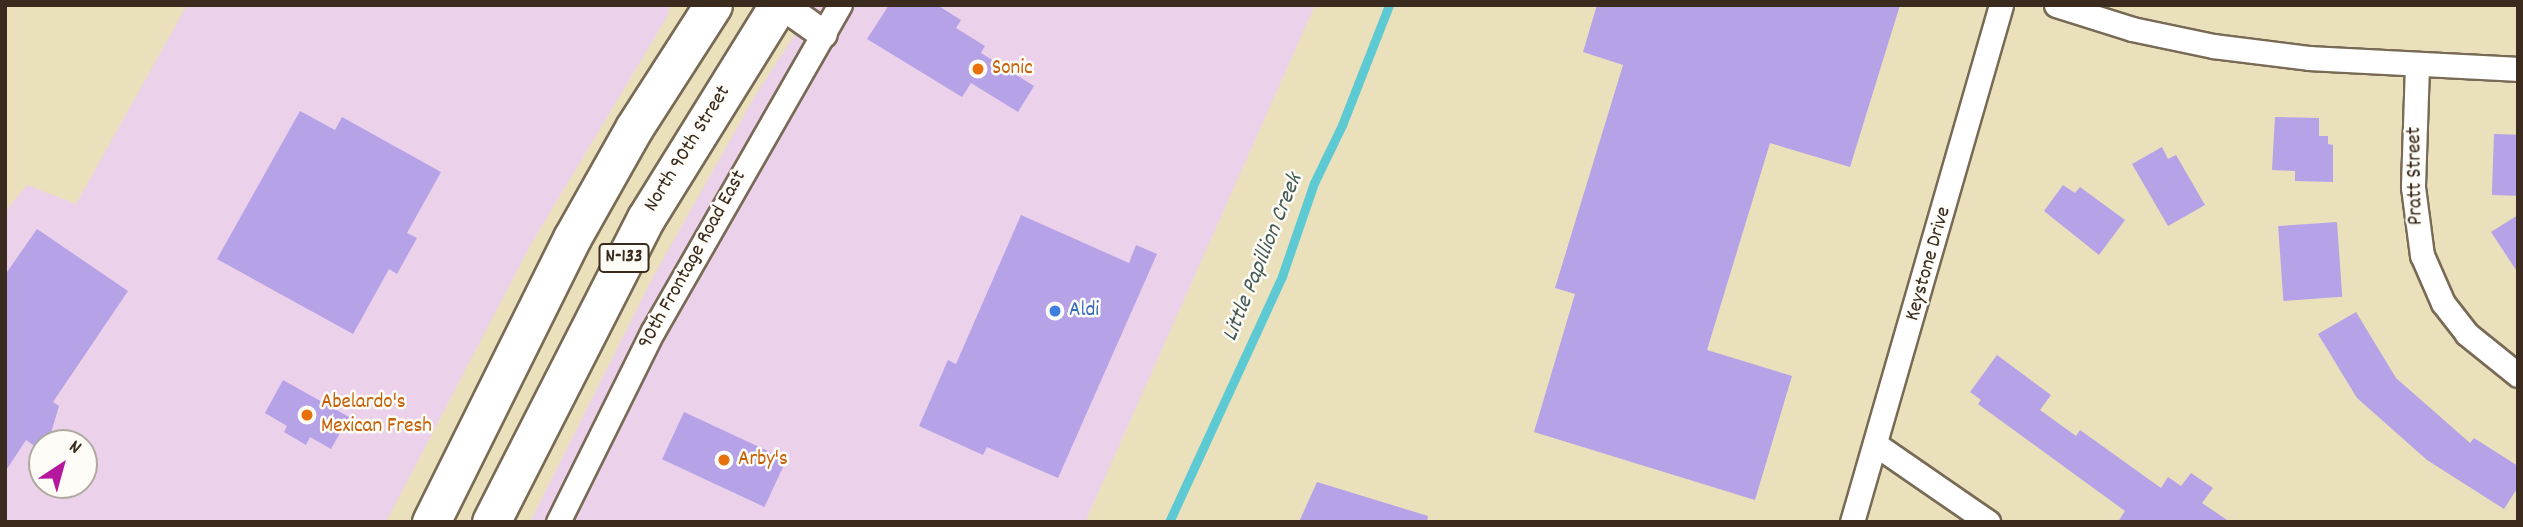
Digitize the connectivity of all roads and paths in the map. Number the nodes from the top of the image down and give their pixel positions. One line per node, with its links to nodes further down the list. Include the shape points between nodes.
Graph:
1 (713, 5): 11 (main road, N-133, via 634,128 572,238)
2 (780, 5): 6 (street); 12 (main road, North 90th Street / N-133, via 646,218)
3 (840, 5): 6 (street, 90th Frontage Road East)
4 (2001, 5): 10 (street, Keystone Drive)
5 (2056, 5): 7 (street, via 2132,29 2213,46)
6 (823, 34): 13 (street, 90th Frontage Road East, via 653,331)
7 (2417, 65): 8 (street); 9 (street, Pratt Street, via 2413,187 2421,256 2443,303 2467,334)
8 (2518, 69)
9 (2518, 375)
10 (1878, 446): 14 (street, Keystone Drive); 15 (street)
11 (431, 522)
12 (491, 522)
13 (558, 522)
14 (1852, 522)
15 (1988, 522)

